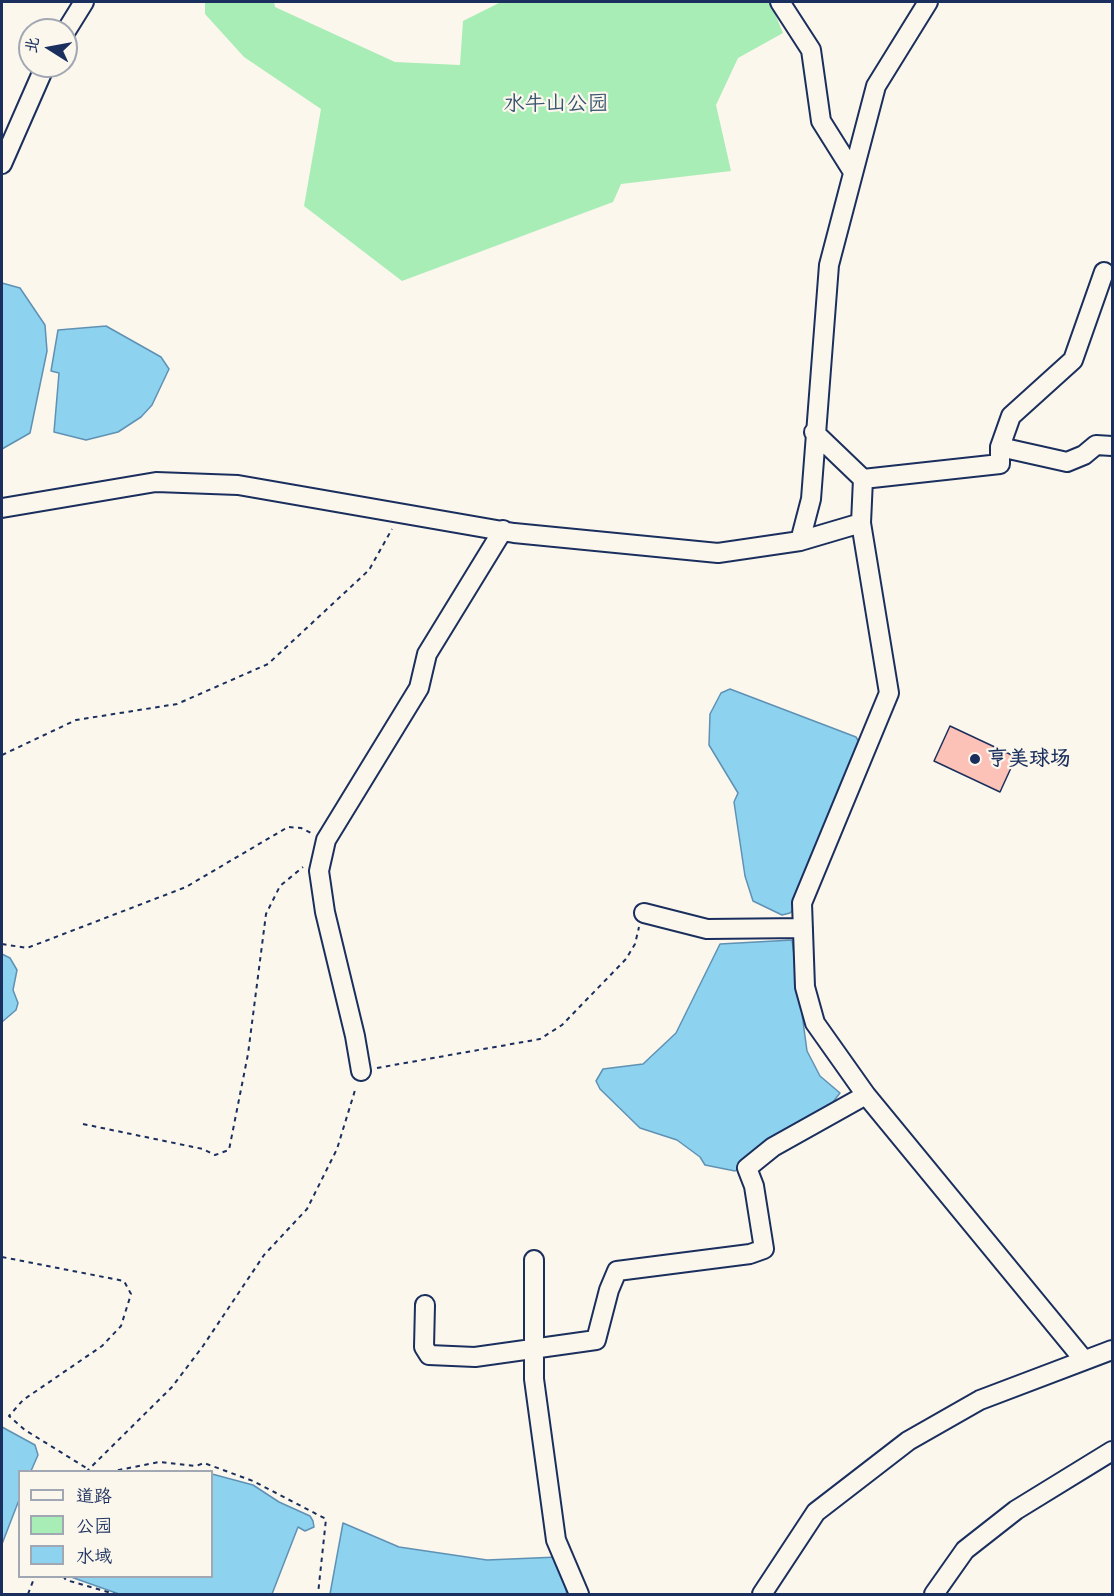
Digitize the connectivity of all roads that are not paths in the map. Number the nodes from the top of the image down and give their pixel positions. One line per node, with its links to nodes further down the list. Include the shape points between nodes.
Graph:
1 (84, 2): 4 (street)
2 (780, 2): 7 (street, via 810,50 821,121)
3 (928, 2): 7 (street, via 876,86)
4 (74, 18)
5 (40, 78): 6 (street)
6 (2, 164)
7 (853, 172): 9 (street, via 829,265)
8 (1104, 272): 11 (street, via 1073,360 1011,416)
9 (814, 432): 12 (street); 16 (street, via 811,499)
10 (1113, 446): 11 (street, via 1096,445 1067,462)
11 (1000, 447): 12 (street, via 1000,464)
12 (863, 479): 14 (street)
13 (2, 508): 15 (street, via 156,482 238,484)
14 (861, 523): 16 (street); 18 (street, via 889,693 802,903)
15 (503, 530): 16 (street, via 718,553); 19 (street, via 428,654 419,688 325,845 319,871 325,912)
16 (800, 541)
17 (644, 913): 18 (street, via 707,929)
18 (803, 928): 20 (street, via 805,987 815,1023)
19 (361, 1071)
20 (866, 1095): 23 (street, via 773,1147 747,1168 754,1186 764,1249 617,1270 596,1340); 25 (street)
21 (534, 1260): 23 (street)
22 (425, 1305): 23 (street, via 424,1347 429,1355 475,1358)
23 (534, 1349): 27 (street, via 534,1379 556,1540)
24 (1113, 1350): 25 (street)
25 (1084, 1360): 28 (street, via 980,1400 908,1441 816,1512)
26 (1113, 1451): 29 (street, via 1016,1510 965,1550)
27 (579, 1594)
28 (762, 1594)
29 (934, 1594)

